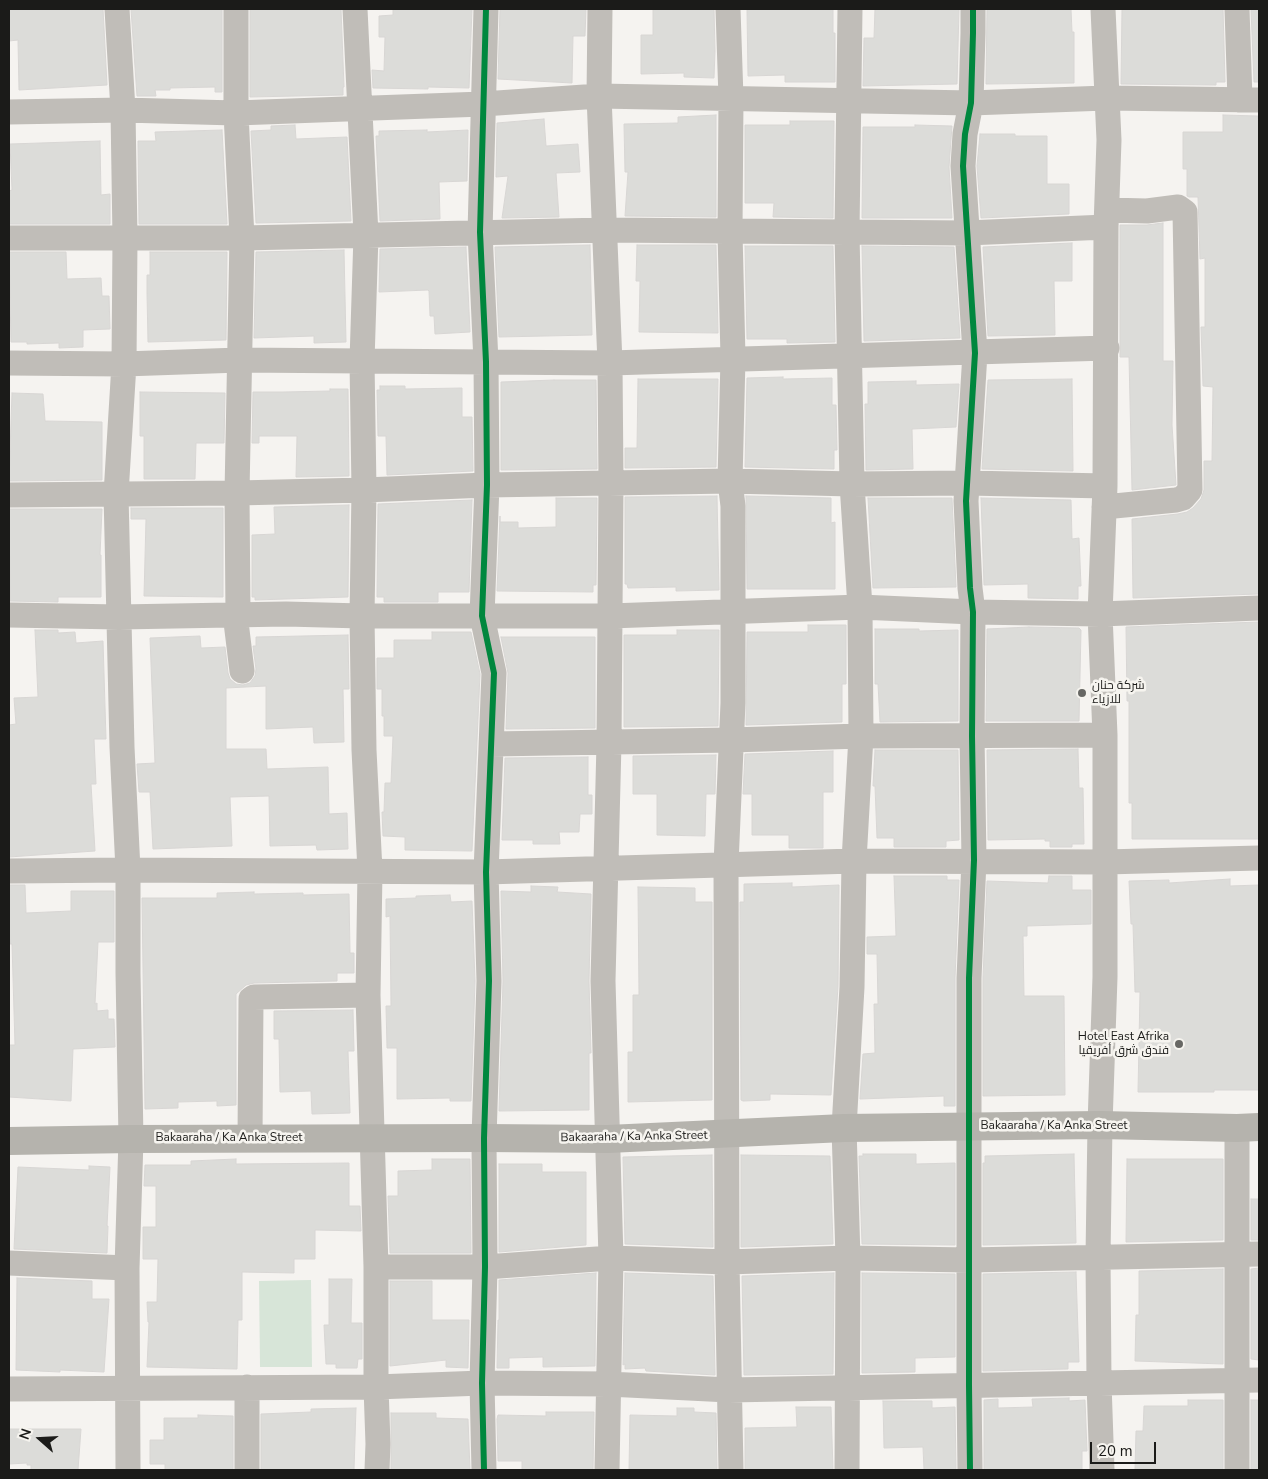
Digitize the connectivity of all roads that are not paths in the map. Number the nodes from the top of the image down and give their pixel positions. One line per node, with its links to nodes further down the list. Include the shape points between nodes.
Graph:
1 (117, 9): 19 (street)
2 (236, 9): 21 (street)
3 (355, 9): 18 (street)
4 (486, 9): 17 (street)
5 (600, 9): 11 (street)
6 (728, 9): 12 (street)
7 (850, 9): 15 (street)
8 (973, 9): 16 (street)
9 (1103, 9): 13 (street)
10 (1237, 9): 14 (street)
11 (600, 96): 12 (street); 17 (street); 23 (street)
12 (731, 98): 15 (street); 25 (street)
13 (1106, 98): 14 (street); 16 (street); 22 (street, via 1109,140)
14 (1250, 100)
15 (850, 101): 16 (street); 26 (street)
16 (971, 103): 27 (street, via 963,166)
17 (482, 104): 18 (street); 24 (street)
18 (360, 107): 21 (street); 28 (street)
19 (123, 110): 20 (street); 21 (street); 31 (street)
20 (9, 112)
21 (236, 113): 30 (street)
22 (1107, 219): 27 (street); 32 (street); 51 (street, via 1178,206 1185,212 1190,490 1176,500)
23 (606, 230): 24 (street); 25 (street); 40 (street)
24 (480, 232): 28 (street); 38 (street)
25 (730, 232): 26 (street); 35 (street)
26 (847, 232): 27 (street); 34 (street)
27 (967, 233): 33 (street)
28 (366, 235): 30 (street); 37 (street)
29 (9, 238): 31 (street)
30 (242, 238): 31 (street); 36 (street)
31 (125, 239): 41 (street)
32 (1106, 348): 33 (street); 51 (street)
33 (975, 353): 34 (street); 44 (street)
34 (850, 356): 35 (street); 45 (street)
35 (733, 358): 40 (street); 42 (street)
36 (240, 360): 37 (street); 41 (street); 48 (street)
37 (362, 360): 38 (street); 47 (street)
38 (486, 362): 40 (street); 46 (street)
39 (9, 363): 41 (street)
40 (610, 363): 43 (street)
41 (124, 364): 49 (street)
42 (730, 481): 43 (street); 45 (street); 54 (street)
43 (611, 483): 46 (street); 61 (street)
44 (968, 483): 45 (street); 51 (street); 55 (street, via 966,501)
45 (852, 484): 52 (street)
46 (487, 485): 47 (street); 60 (street)
47 (364, 490): 48 (street); 59 (street)
48 (237, 493): 49 (street); 58 (street)
49 (116, 494): 50 (street); 62 (street)
50 (9, 496)
51 (1104, 496): 56 (street)
52 (860, 607): 54 (street); 55 (street); 65 (street)
53 (1259, 608): 56 (street)
54 (733, 610): 61 (street); 67 (street)
55 (973, 612): 56 (street); 66 (street)
56 (1100, 614): 64 (street)
57 (9, 615): 62 (street)
58 (238, 615): 59 (street); 62 (street); 63 (street)
59 (362, 616): 60 (street); 78 (street)
60 (482, 616): 61 (street); 69 (street, via 494,673)
61 (610, 616): 68 (street)
62 (119, 617): 76 (street)
63 (242, 671)
64 (1105, 735): 66 (street); 73 (street)
65 (861, 736): 66 (street); 67 (street); 72 (street)
66 (972, 736): 71 (street)
67 (731, 740): 68 (street); 74 (street)
68 (609, 743): 69 (street); 75 (street)
69 (492, 744): 79 (street)
70 (1259, 858): 73 (street)
71 (974, 860): 72 (street); 73 (street); 82 (street)
72 (854, 862): 74 (street); 83 (street, via 852,987)
73 (1105, 862): 81 (street)
74 (726, 864): 75 (street); 85 (street)
75 (605, 868): 79 (street); 90 (street, via 603,981)
76 (128, 870): 77 (street); 78 (street); 89 (street)
77 (9, 871)
78 (370, 871): 79 (street); 80 (street)
79 (486, 872): 88 (street, via 489,981)
80 (368, 995): 86 (street, via 251,999); 87 (street)
81 (1100, 1125): 82 (street, Bakaaraha / Ka Anka Street); 84 (street, Bakaaraha / Ka Anka Street); 93 (street)
82 (968, 1127): 83 (street, Bakaaraha / Ka Anka Street); 96 (street)
83 (844, 1128): 85 (street, Bakaaraha / Ka Anka Street); 95 (street)
84 (1248, 1128): 92 (street)
85 (726, 1135): 90 (street, Bakaaraha / Ka Anka Street); 97 (street)
86 (250, 1138): 87 (street, Bakaaraha / Ka Anka Street); 89 (street, Bakaaraha / Ka Anka Street)
87 (371, 1138): 88 (street, Bakaaraha / Ka Anka Street); 99 (street)
88 (484, 1138): 90 (street, Bakaaraha / Ka Anka Street); 100 (street)
89 (132, 1139): 91 (street, Bakaaraha / Ka Anka Street); 101 (street)
90 (608, 1139): 94 (street)
91 (9, 1141)
92 (1248, 1254): 93 (street); 102 (street)
93 (1098, 1256): 96 (street); 104 (street)
94 (611, 1258): 97 (street); 100 (street); 105 (street)
95 (848, 1258): 96 (street); 97 (street); 109 (street)
96 (968, 1260): 106 (street)
97 (727, 1262): 112 (street)
98 (9, 1263): 101 (street)
99 (376, 1267): 100 (street); 108 (street)
100 (485, 1267): 103 (street)
101 (127, 1268): 110 (street)
102 (1248, 1380): 104 (street); 122 (street)
103 (482, 1383): 105 (street); 108 (street); 116 (street)
104 (1099, 1383): 106 (street); 121 (street)
105 (608, 1384): 112 (street); 117 (street)
106 (969, 1385): 109 (street); 120 (street)
107 (247, 1387): 108 (street); 110 (street); 114 (street)
108 (376, 1387): 115 (street)
109 (847, 1388): 112 (street); 119 (street)
110 (127, 1389): 111 (street); 113 (street)
111 (9, 1390)
112 (729, 1390): 118 (street)
113 (128, 1470)
114 (247, 1470)
115 (377, 1470)
116 (484, 1470)
117 (607, 1470)
118 (731, 1470)
119 (847, 1470)
120 (970, 1470)
121 (1102, 1470)
122 (1237, 1470)

